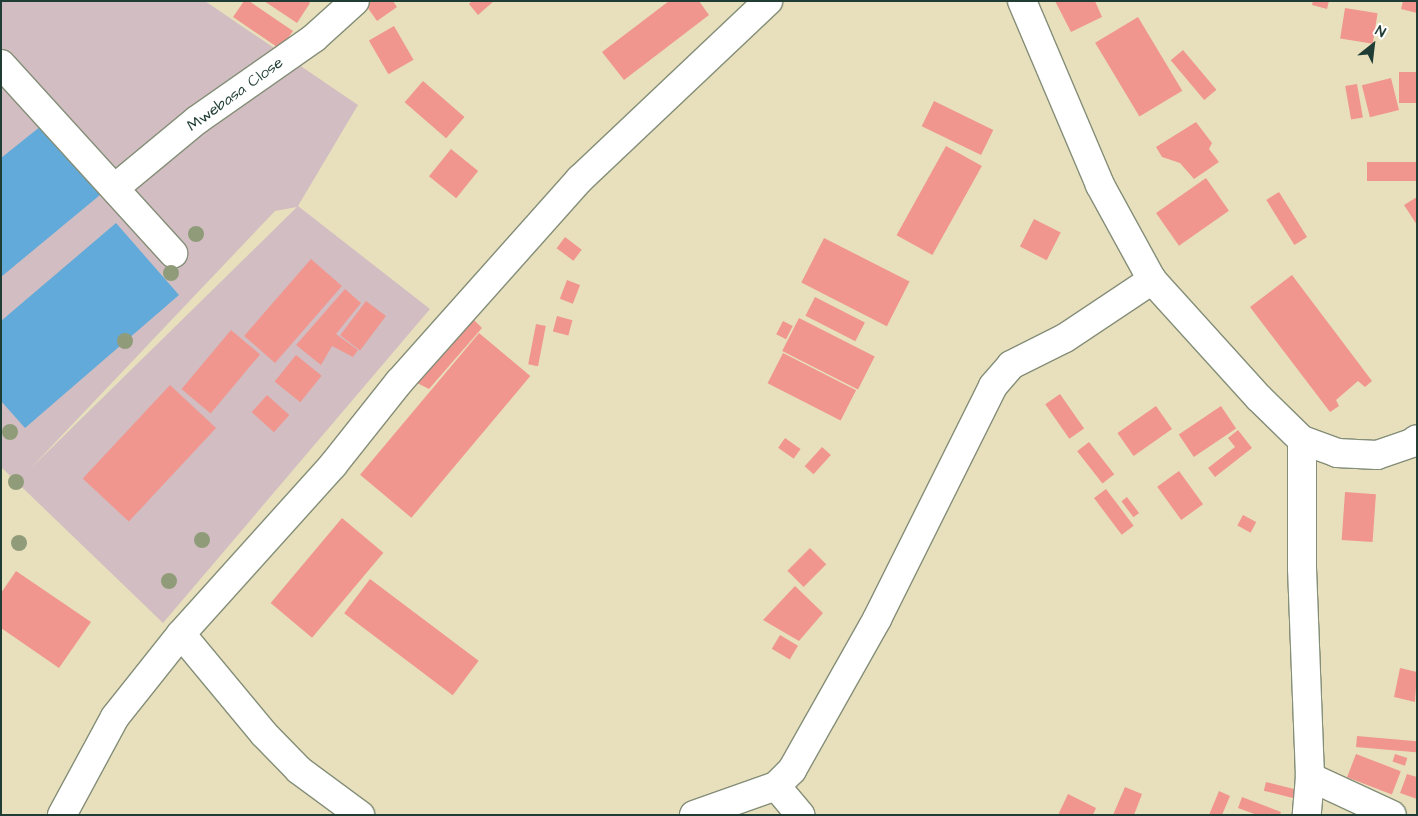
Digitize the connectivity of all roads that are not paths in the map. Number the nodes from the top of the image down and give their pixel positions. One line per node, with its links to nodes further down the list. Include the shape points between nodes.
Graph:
1 (355, 1): 5 (street, Mwebasa Close, via 314,38 197,120)
2 (768, 1): 10 (street, via 580,179 399,382 333,466)
3 (1022, 1): 7 (street, via 1100,185)
4 (1, 64): 5 (street)
5 (116, 187): 6 (street)
6 (173, 253)
7 (1152, 280): 9 (street, via 1259,398); 12 (street, via 1065,338 1011,365 994,386 868,636 812,739 792,770)
8 (1417, 439): 9 (street, via 1412,444 1378,455 1337,453)
9 (1302, 440): 11 (street, via 1302,568)
10 (181, 634): 13 (street, via 115,717); 14 (street, via 264,734 299,770)
11 (1310, 777): 17 (street); 18 (street)
12 (776, 786): 15 (street); 16 (street)
13 (62, 815)
14 (360, 815)
15 (694, 815)
16 (800, 815)
17 (1307, 815)
18 (1392, 815)

